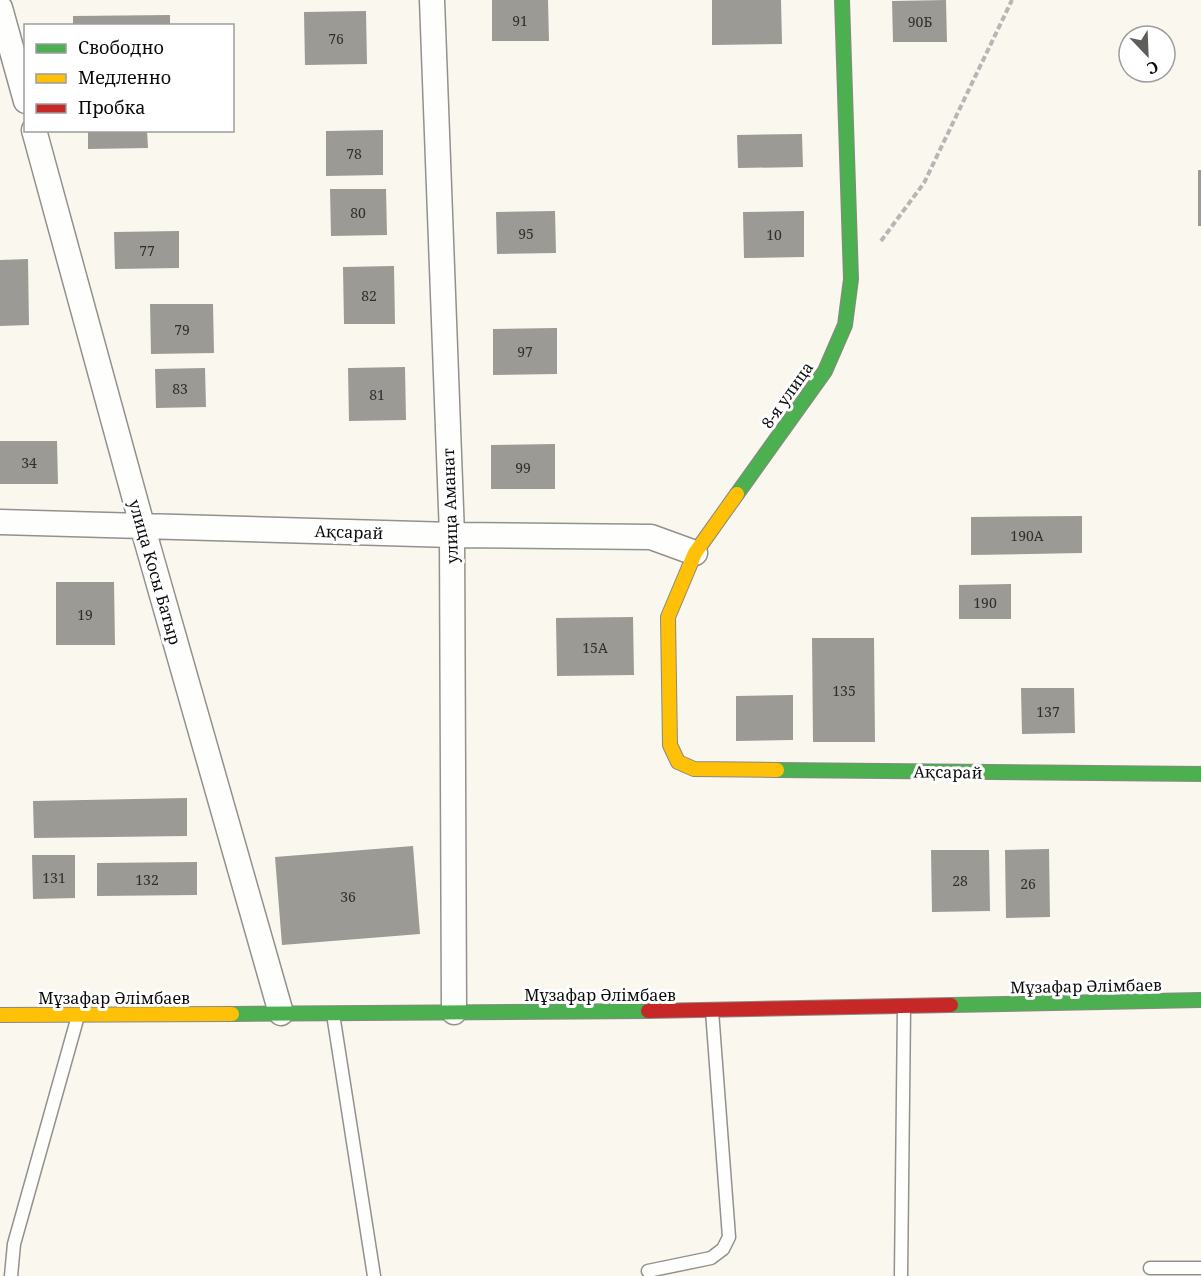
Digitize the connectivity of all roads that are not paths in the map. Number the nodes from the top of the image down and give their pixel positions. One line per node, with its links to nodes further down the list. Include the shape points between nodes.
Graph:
1 (432, 0): 8 (street, улица Аманат)
2 (842, 0): 9 (street, 8-я улица, via 851,279 845,325 825,371)
3 (0, 8): 4 (street)
4 (24, 94)
5 (35, 132): 7 (street, улица Косы Батыр)
6 (0, 522): 7 (street, Ақсарай)
7 (142, 525): 8 (street, Ақсарай); 16 (street, улица Косы Батыр)
8 (452, 535): 9 (street, Ақсарай, via 651,537); 15 (street, улица Аманат)
9 (695, 553): 10 (street, 8-я улица, via 668,617 670,745 678,762)
10 (694, 770): 11 (street, Ақсарай)
11 (1201, 774)
12 (1201, 1000): 13 (street, Мұзафар Әлімбаев)
13 (904, 1006): 14 (street, Мұзафар Әлімбаев); 25 (lane)
14 (712, 1010): 15 (street, Мұзафар Әлімбаев); 22 (lane, via 729,1237 723,1249 711,1258)
15 (454, 1012): 17 (street, Мұзафар Әлімбаев)
16 (281, 1013): 17 (street, Мұзафар Әлімбаев); 19 (street, Мұзафар Әлімбаев)
17 (333, 1013): 24 (lane)
18 (0, 1015): 19 (street, Мұзафар Әлімбаев)
19 (78, 1015): 23 (lane, via 14,1244)
20 (1150, 1268): 21 (lane)
21 (1201, 1268)
22 (648, 1271)
23 (11, 1276)
24 (374, 1276)
25 (901, 1276)

